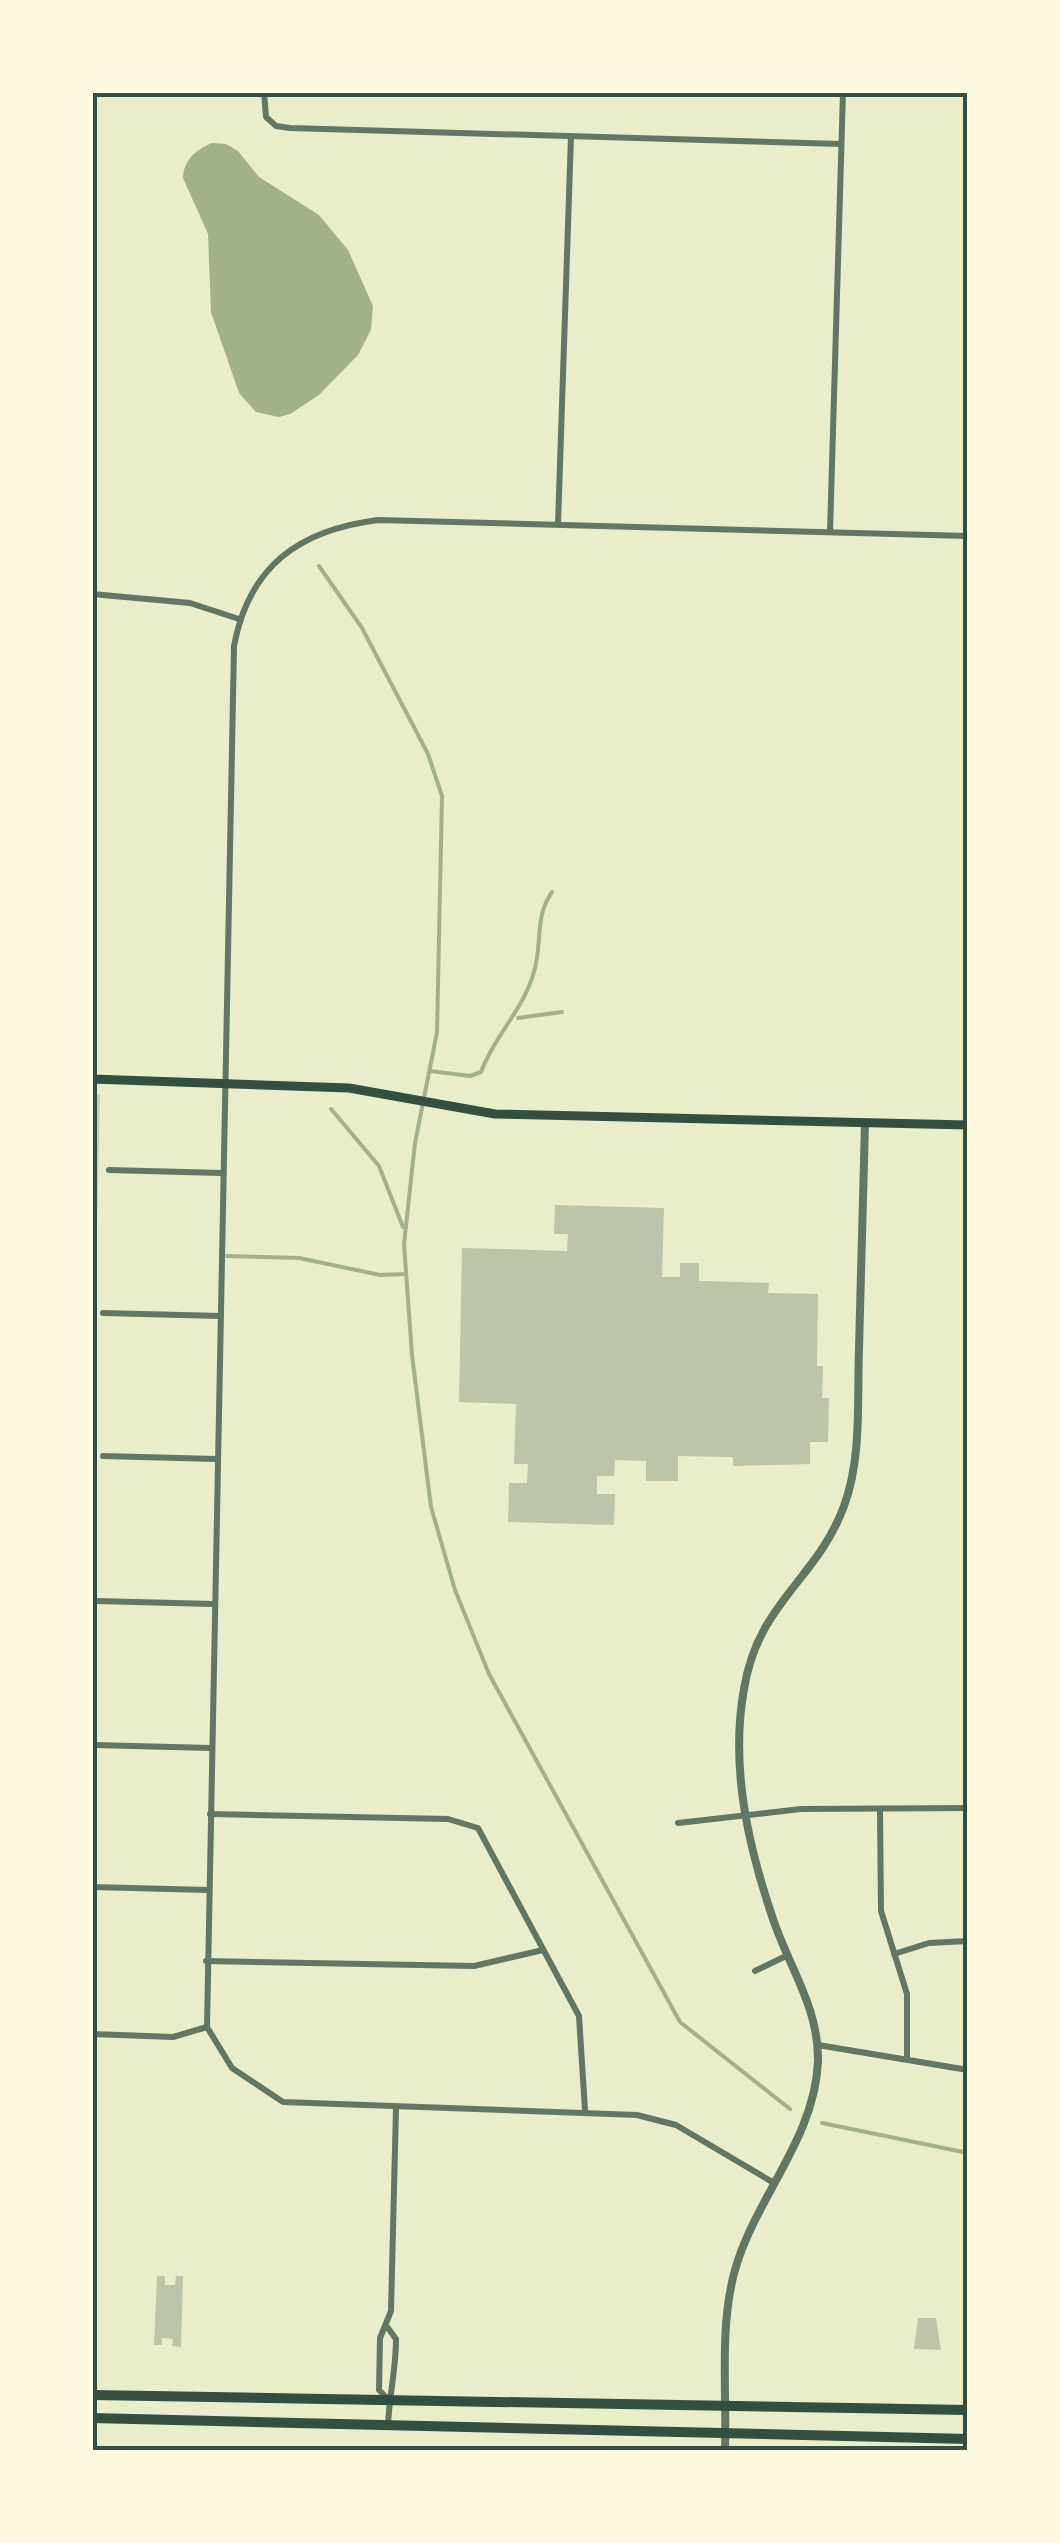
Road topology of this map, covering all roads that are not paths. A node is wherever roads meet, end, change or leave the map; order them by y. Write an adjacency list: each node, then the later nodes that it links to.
1 (264, 92): 3 (street)
2 (842, 92): 4 (street)
3 (571, 136): 4 (street); 5 (street)
4 (841, 144): 6 (street)
5 (558, 524): 6 (street); 9 (street)
6 (830, 532): 7 (street)
7 (968, 536)
8 (92, 594): 9 (street)
9 (239, 619): 11 (street)
10 (92, 1079): 11 (main road)
11 (225, 1082): 12 (main road); 15 (street)
12 (864, 1122): 13 (main road); 27 (street)
13 (968, 1124)
14 (108, 1170): 15 (street)
15 (221, 1173): 17 (street)
16 (103, 1313): 17 (street)
17 (220, 1316): 19 (street)
18 (104, 1456): 19 (street)
19 (216, 1459): 21 (street)
20 (96, 1600): 21 (street)
21 (214, 1604): 23 (street)
22 (94, 1745): 23 (street)
23 (210, 1748): 26 (street)
24 (968, 1808): 25 (street)
25 (880, 1810): 27 (street); 33 (street)
26 (210, 1814): 30 (street); 32 (street)
27 (743, 1814): 28 (street); 34 (street)
28 (678, 1823)
29 (92, 1887): 30 (street)
30 (208, 1890): 35 (street)
31 (968, 1940): 33 (street)
32 (543, 1950): 35 (street); 43 (street)
33 (894, 1954): 40 (street)
34 (788, 1956): 36 (street); 39 (street)
35 (206, 1961): 37 (street)
36 (755, 1971)
37 (207, 2027): 38 (street); 42 (street)
38 (92, 2034)
39 (818, 2044): 40 (street); 44 (street)
40 (907, 2059): 41 (street)
41 (968, 2070)
42 (396, 2108): 43 (street); 45 (street)
43 (585, 2110): 44 (street)
44 (774, 2183): 48 (street)
45 (388, 2328): 47 (street); 47 (street)
46 (92, 2395): 47 (main road)
47 (389, 2400): 48 (main road); 51 (street)
48 (726, 2406): 49 (main road); 52 (street)
49 (968, 2410)
50 (92, 2418): 51 (main road)
51 (388, 2426): 52 (main road)
52 (726, 2434): 53 (main road); 54 (street)
53 (968, 2440)
54 (725, 2450)

